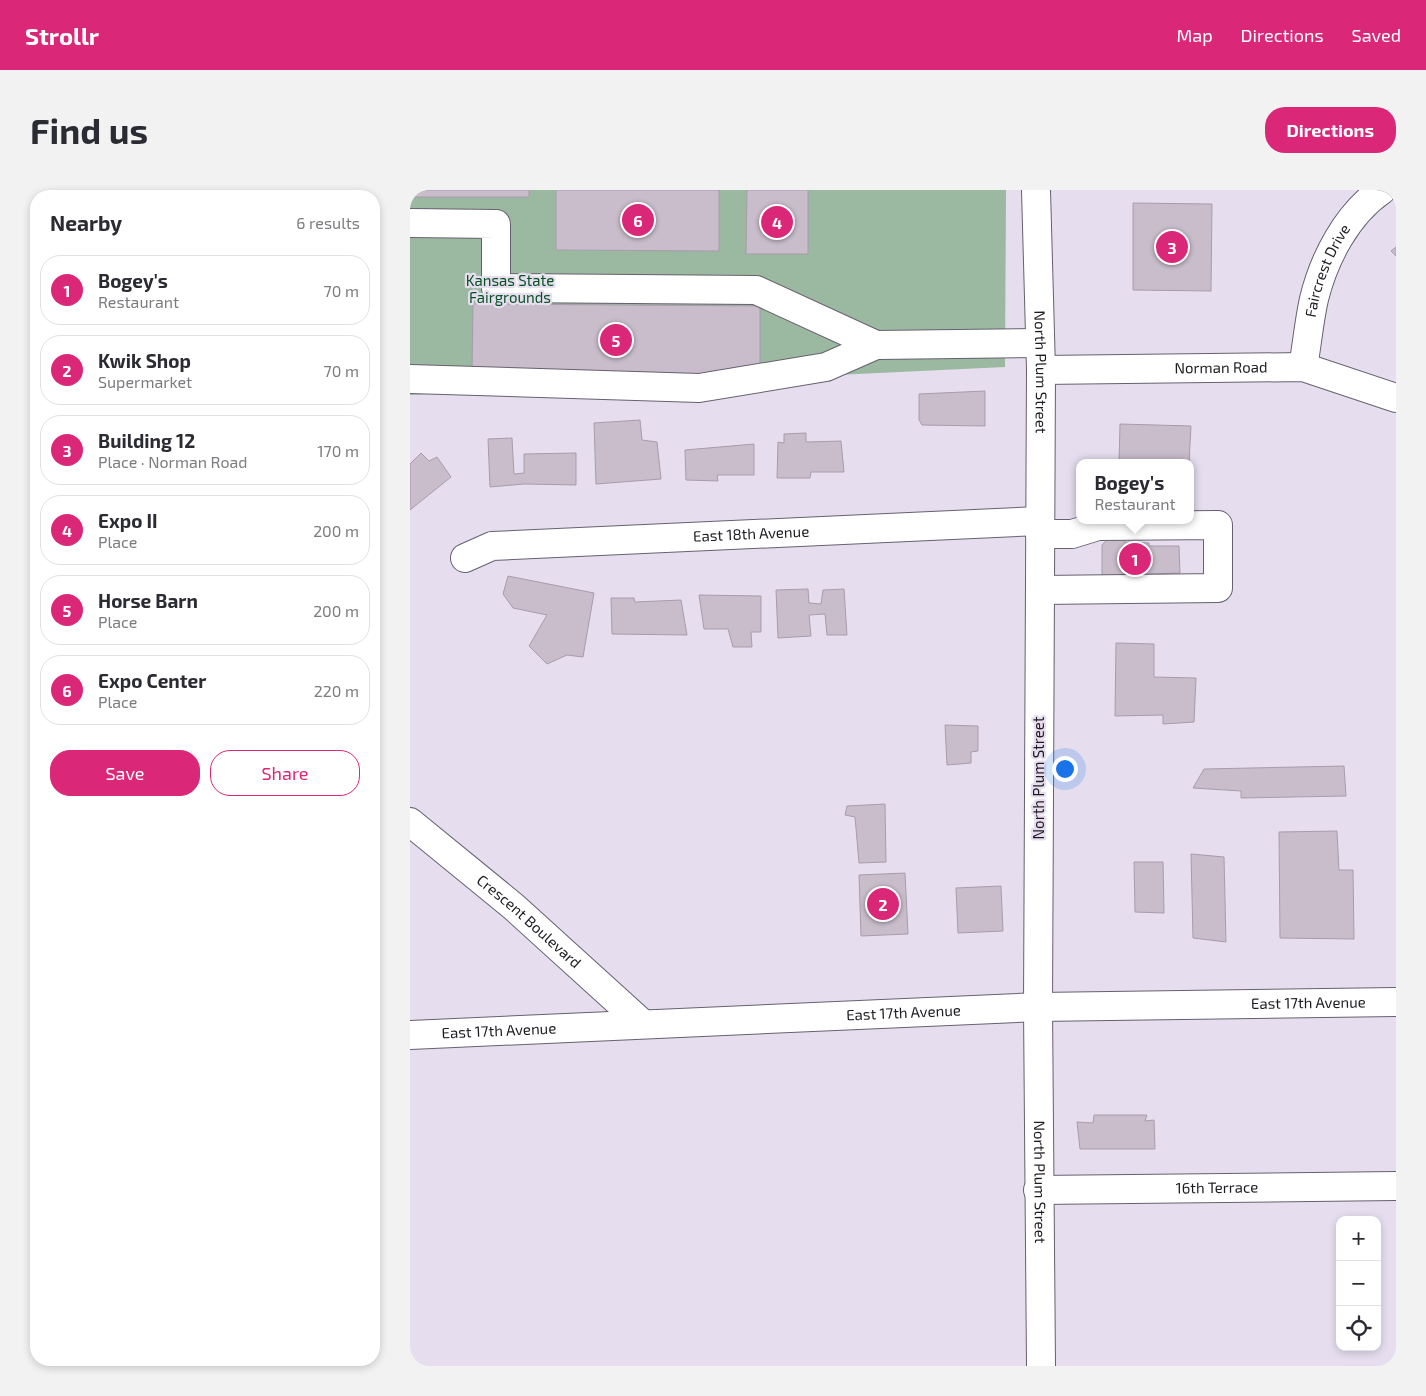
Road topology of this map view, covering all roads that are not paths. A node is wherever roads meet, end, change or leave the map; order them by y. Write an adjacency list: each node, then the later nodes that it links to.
1 (1036, 190): 4 (street, North Plum Street)
2 (1382, 190): 6 (street, Faircrest Drive)
3 (410, 222): 5 (street)
4 (1040, 342): 5 (street); 7 (street, North Plum Street)
5 (876, 345): 8 (street)
6 (1303, 367): 7 (street, Norman Road); 9 (street, Norman Road)
7 (1041, 370): 10 (street, North Plum Street)
8 (410, 379)
9 (1396, 398)
10 (1040, 527): 11 (street, East 18th Avenue); 12 (street, North Plum Street); 12 (street, East 18th Avenue)
11 (465, 558)
12 (1040, 590): 15 (street, North Plum Street)
13 (410, 822): 16 (street, Crescent Boulevard)
14 (1396, 1002): 15 (street, East 17th Avenue)
15 (1038, 1007): 16 (street, East 17th Avenue); 19 (street, North Plum Street)
16 (644, 1024): 17 (street, East 17th Avenue)
17 (410, 1035)
18 (1396, 1186): 19 (street, 16th Terrace)
19 (1038, 1190): 20 (street, North Plum Street)
20 (1041, 1366)

